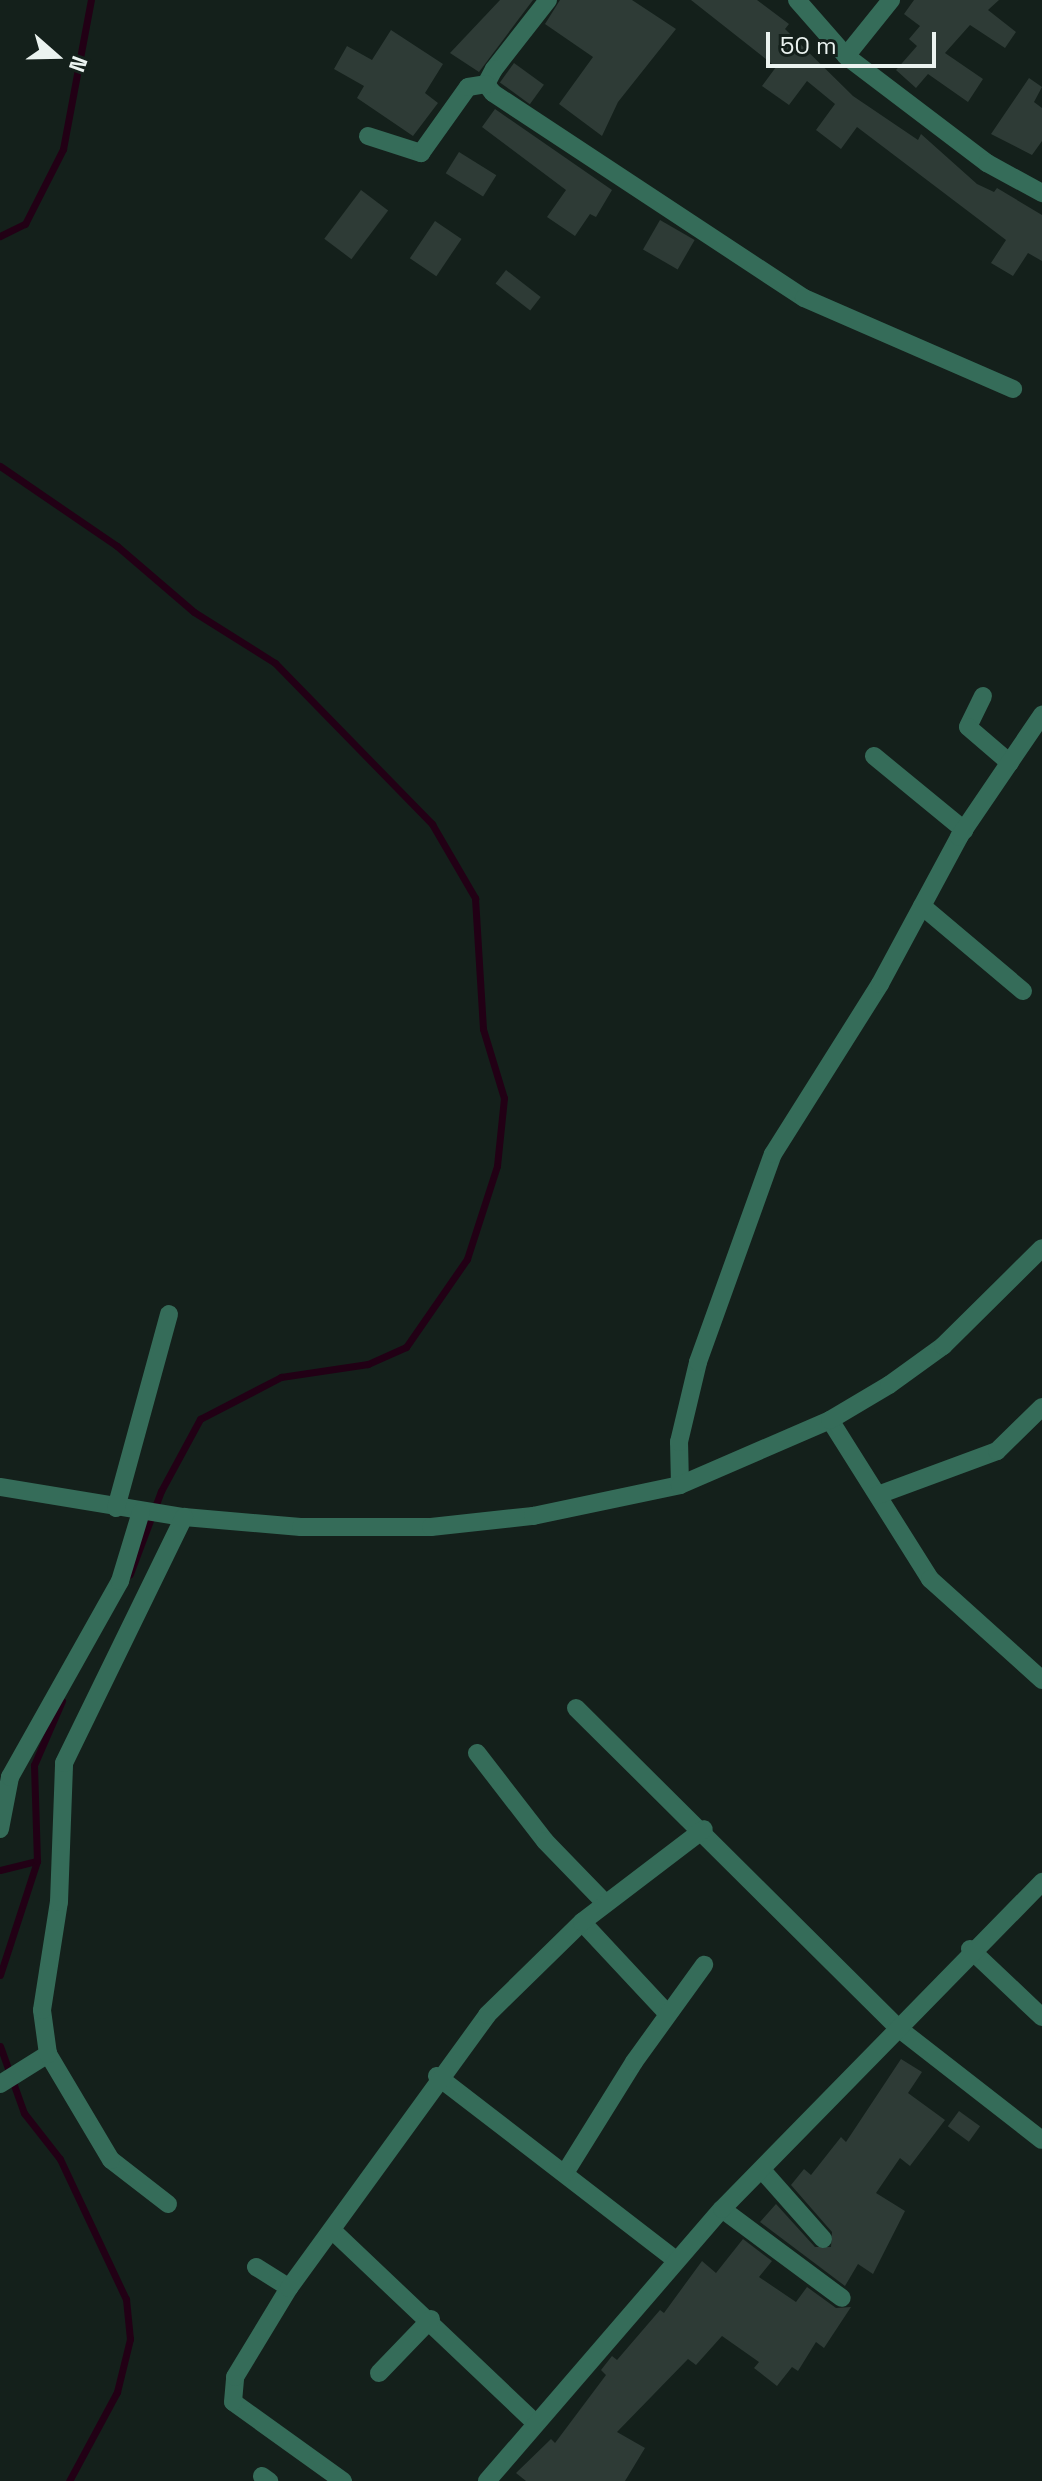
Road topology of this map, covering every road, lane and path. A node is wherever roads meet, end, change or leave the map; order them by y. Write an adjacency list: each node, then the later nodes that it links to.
1 (548, 0): 5 (street)
2 (797, 0): 4 (street)
3 (891, 0): 4 (street)
4 (846, 56): 7 (street)
5 (486, 84): 6 (street); 8 (street)
6 (368, 136)
7 (1042, 193)
8 (1013, 389)
9 (983, 696): 12 (street)
10 (1042, 715): 12 (street)
11 (874, 756): 13 (street)
12 (1010, 763): 13 (street)
13 (964, 830): 14 (street)
14 (922, 906): 15 (street); 20 (street)
15 (1023, 991)
16 (1042, 1248): 19 (street)
17 (169, 1314): 23 (street)
18 (1042, 1407): 22 (street)
19 (830, 1420): 20 (street); 22 (street)
20 (680, 1485): 25 (street)
21 (0, 1487): 23 (street)
22 (878, 1495): 26 (street)
23 (116, 1508): 24 (street)
24 (151, 1513): 25 (street); 29 (street)
25 (184, 1517): 39 (street)
26 (1042, 1680)
27 (576, 1708): 30 (street)
28 (477, 1753): 32 (street)
29 (0, 1829)
30 (704, 1829): 32 (street); 38 (street)
31 (1042, 1882): 34 (street)
32 (605, 1903): 33 (street)
33 (582, 1922): 36 (street); 40 (street)
34 (970, 1949): 37 (street); 38 (street)
35 (704, 1965): 36 (street)
36 (667, 2013): 44 (street)
37 (1042, 2017)
38 (898, 2028): 42 (street); 43 (street)
39 (48, 2054): 41 (street); 45 (street)
40 (437, 2076): 44 (street); 47 (street)
41 (6, 2080)
42 (1042, 2140)
43 (762, 2170): 46 (street); 48 (street)
44 (565, 2173): 49 (street)
45 (168, 2204)
46 (722, 2209): 49 (street); 52 (street)
47 (333, 2231): 51 (street); 53 (street)
48 (823, 2239)
49 (676, 2260): 55 (street)
50 (256, 2267): 51 (street)
51 (289, 2288): 56 (street)
52 (842, 2298)
53 (431, 2319): 54 (street); 55 (street)
54 (379, 2373)
55 (535, 2423): 57 (street)
56 (343, 2481)
57 (487, 2481)

